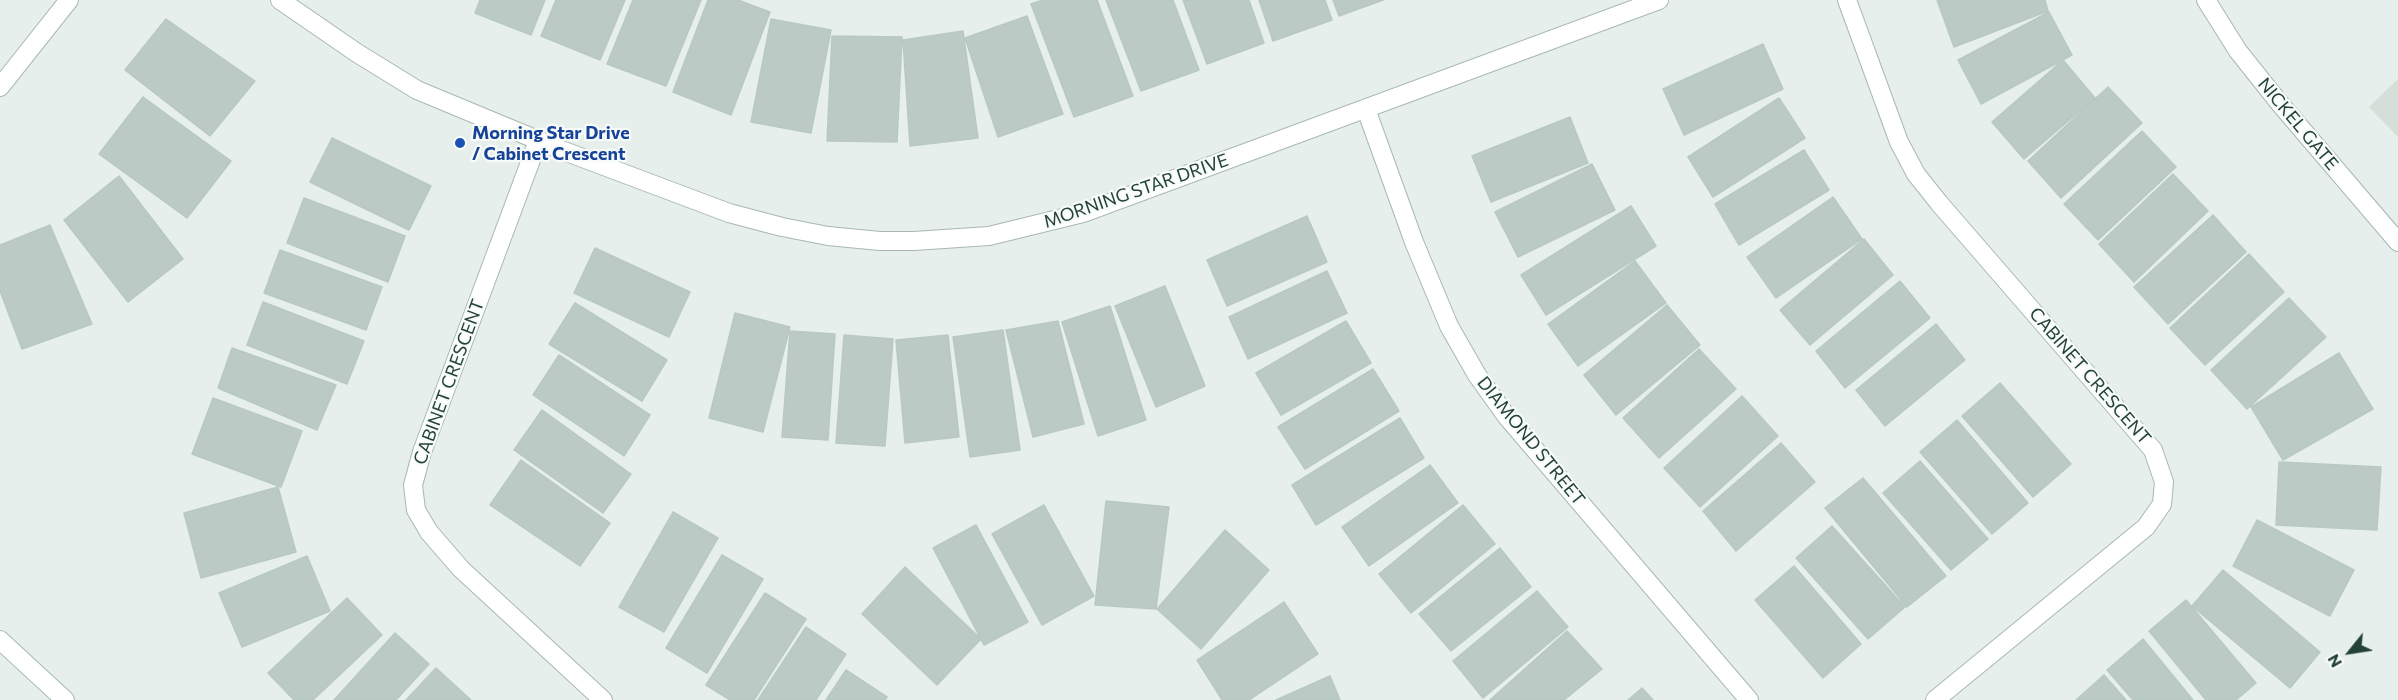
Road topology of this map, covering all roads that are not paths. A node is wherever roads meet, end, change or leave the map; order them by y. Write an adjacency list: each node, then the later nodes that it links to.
1 (69, 0): 6 (street)
2 (280, 0): 8 (street, MORNING STAR DRIVE)
3 (1659, 0): 7 (street, MORNING STAR DRIVE)
4 (1847, 0): 14 (street, CABINET CRESCENT)
5 (2206, 0): 9 (street, NICKEL GATE)
6 (0, 87)
7 (1366, 109): 8 (street, MORNING STAR DRIVE); 13 (street, DIAMOND STREET)
8 (538, 141): 12 (street, CABINET CRESCENT)
9 (2398, 242)
10 (0, 640): 11 (street)
11 (65, 700)
12 (603, 700)
13 (1749, 700)
14 (1935, 700)

